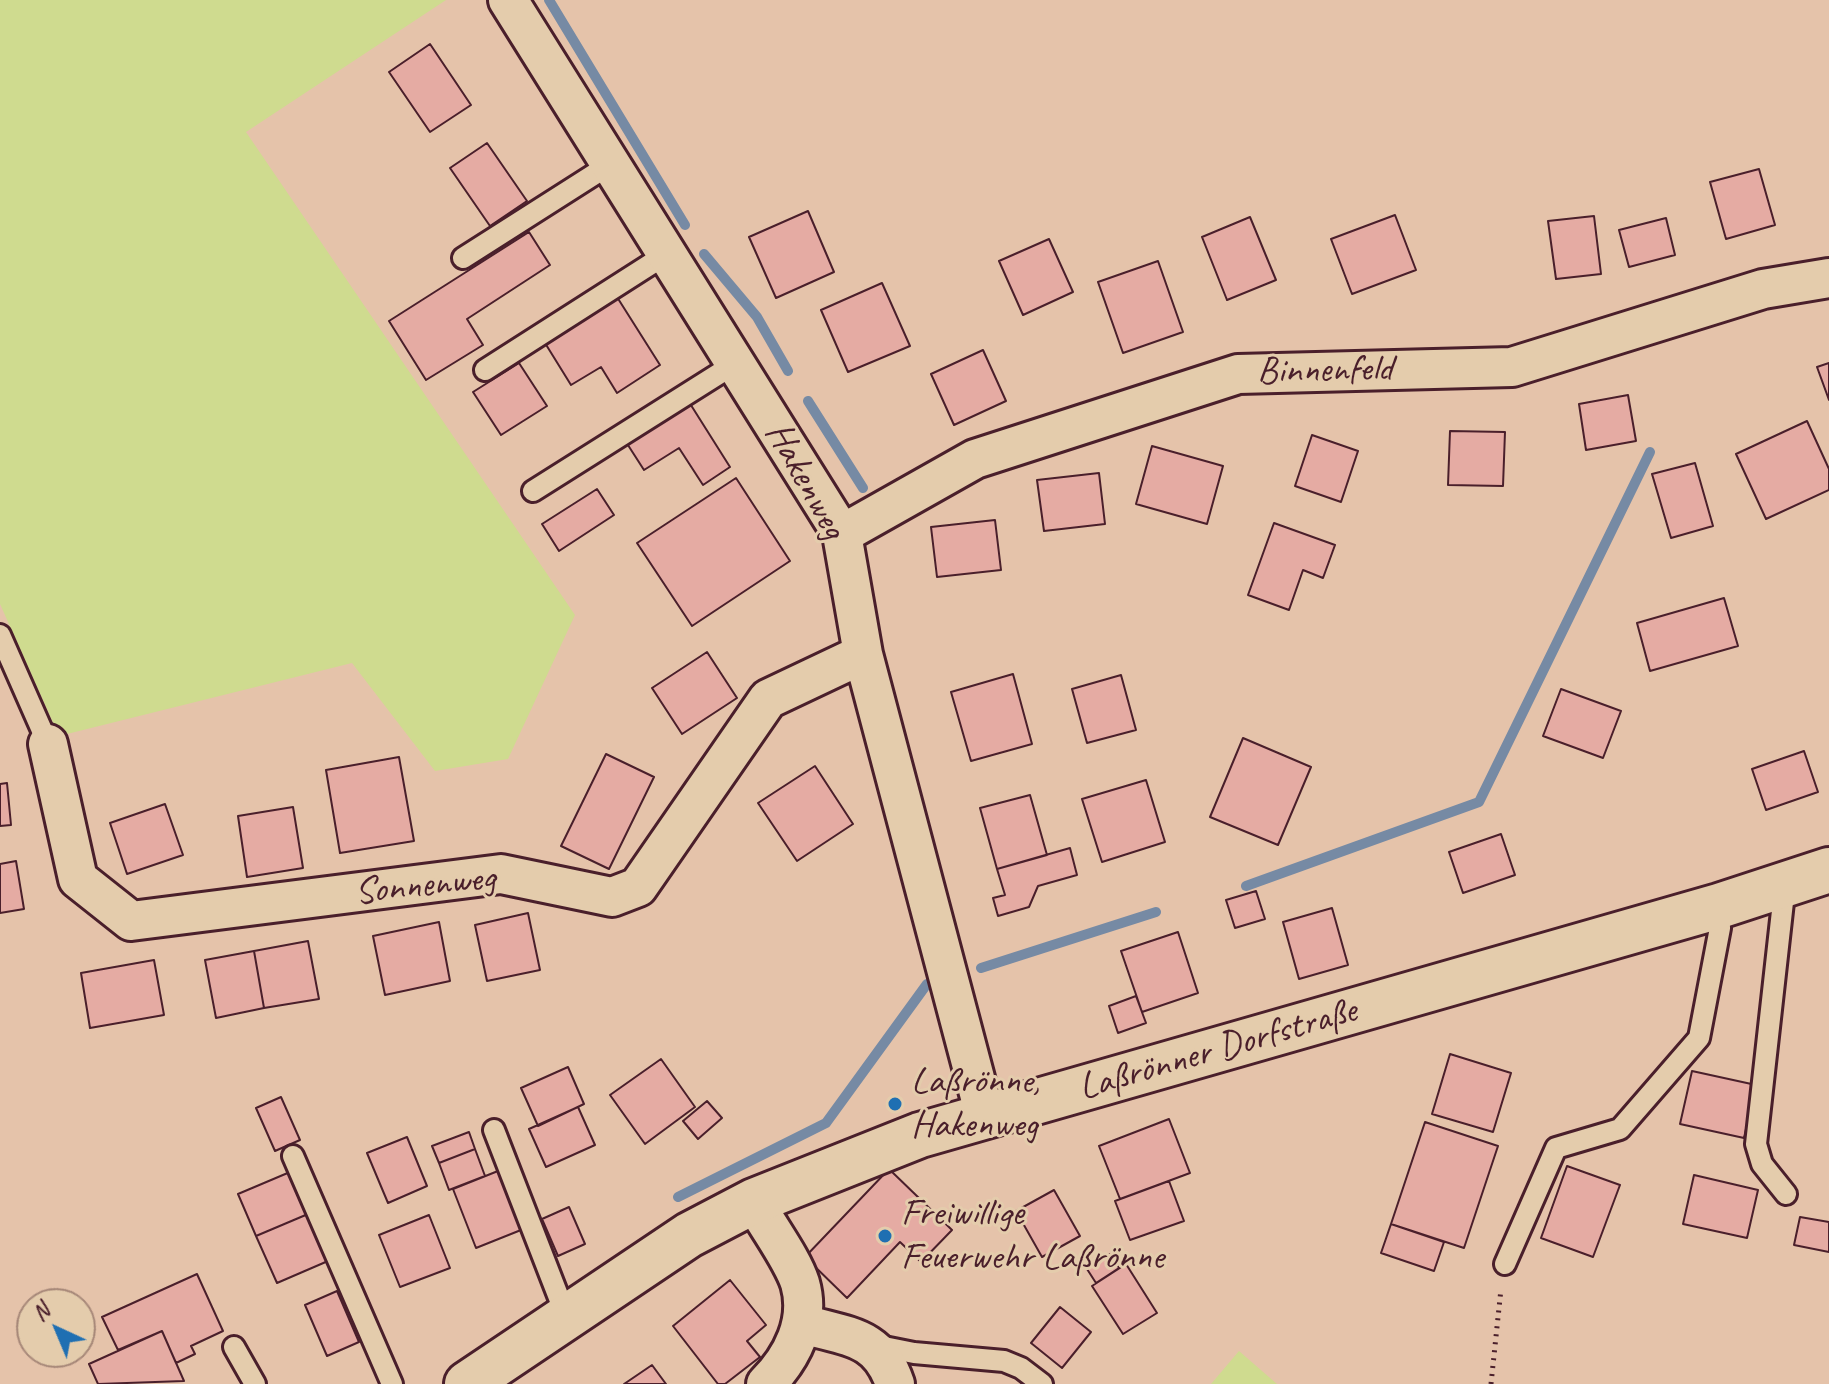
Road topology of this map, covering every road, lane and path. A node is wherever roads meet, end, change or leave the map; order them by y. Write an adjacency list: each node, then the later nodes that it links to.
1 (508, 0): 2 (street, Hakenweg)
2 (609, 165): 3 (street, Hakenweg); 4 (lane)
3 (665, 255): 6 (street, Hakenweg); 7 (lane)
4 (463, 258)
5 (1829, 278): 9 (street, Binnenfeld)
6 (736, 363): 8 (lane); 9 (street, Hakenweg)
7 (485, 370)
8 (533, 491)
9 (842, 534): 11 (street, Hakenweg)
10 (0, 635): 12 (lane)
11 (863, 654): 12 (street, Sonnenweg); 16 (street, Hakenweg)
12 (48, 744)
13 (1829, 870): 14 (street, Laßrönner Dorfstraße)
14 (1785, 884): 15 (street, Laßrönner Dorfstraße); 19 (lane)
15 (1719, 906): 16 (street, Laßrönner Dorfstraße); 21 (lane)
16 (985, 1116): 20 (street, Laßrönner Dorfstraße)
17 (494, 1130): 22 (lane)
18 (293, 1156): 27 (lane)
19 (1786, 1194)
20 (754, 1201): 22 (street, Laßrönner Dorfstraße); 23 (street)
21 (1505, 1264): 32 (path)
22 (566, 1316): 28 (street, Laßrönner Dorfstraße)
23 (803, 1324): 24 (street); 29 (street)
24 (874, 1345): 30 (street); 31 (lane)
25 (234, 1347): 26 (lane)
26 (255, 1384)
27 (392, 1384)
28 (467, 1384)
29 (766, 1384)
30 (895, 1384)
31 (1042, 1384)
32 (1491, 1384)

